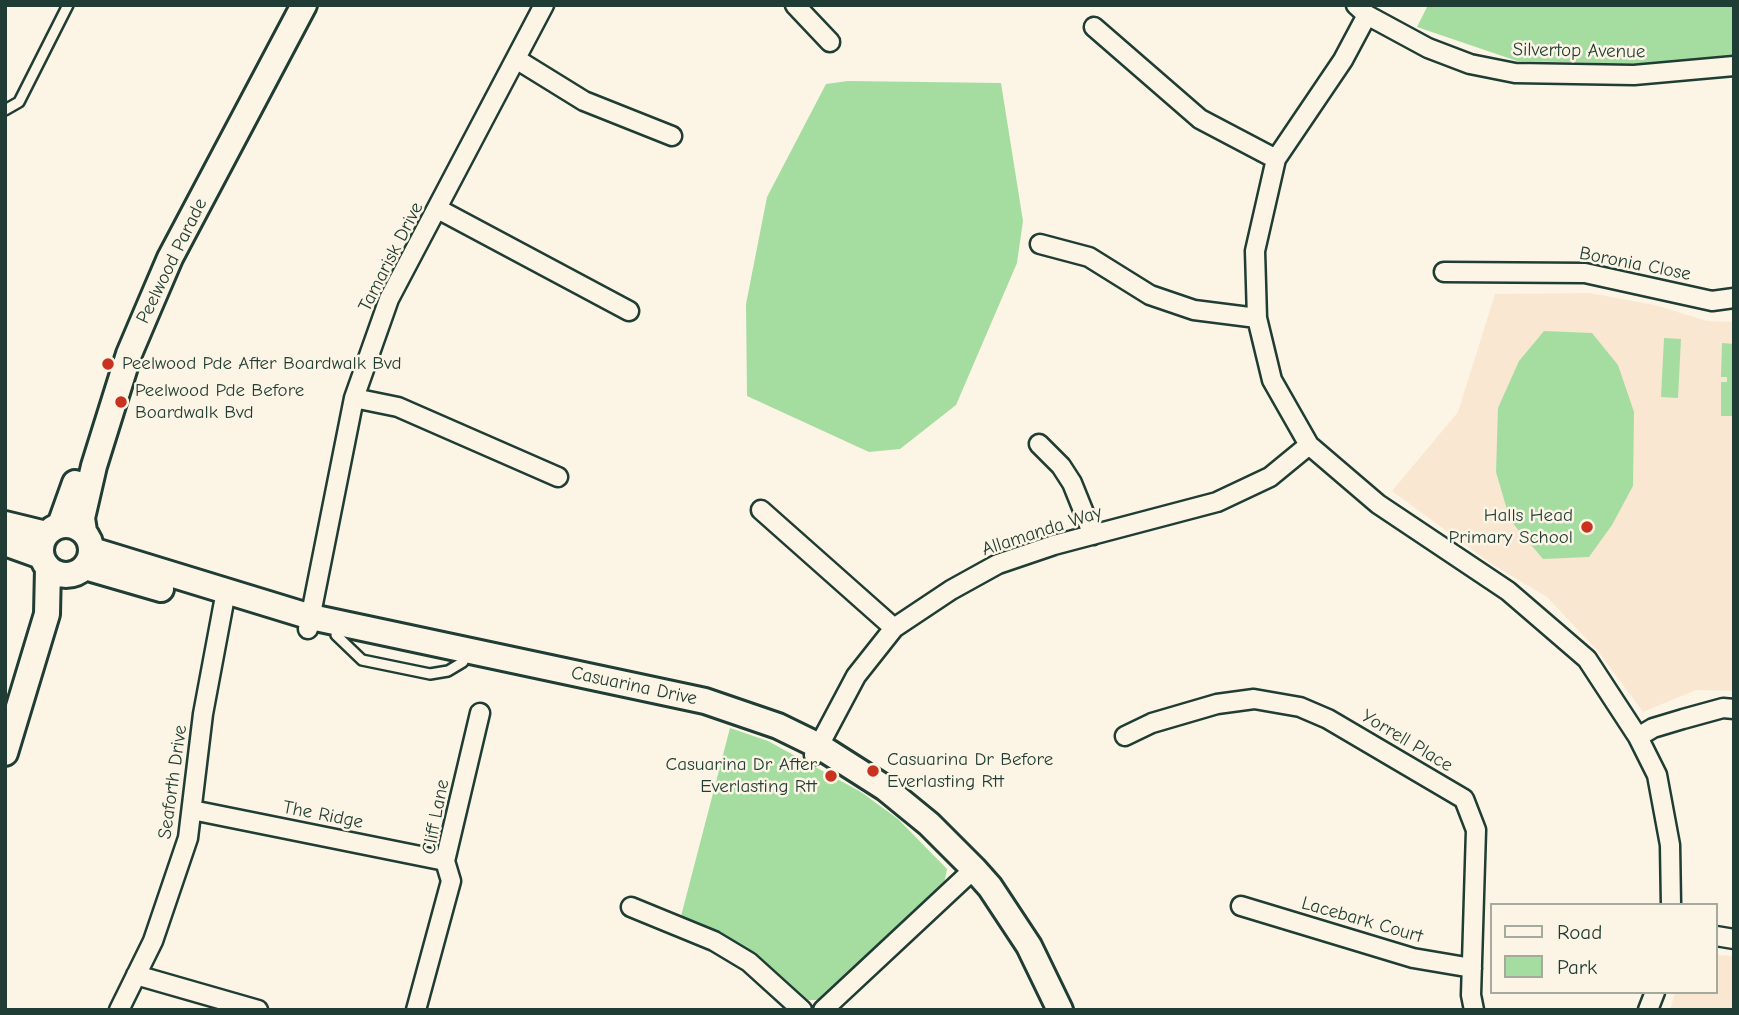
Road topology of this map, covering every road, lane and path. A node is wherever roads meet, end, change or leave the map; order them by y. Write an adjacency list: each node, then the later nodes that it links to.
1 (68, 5): 11 (lane)
2 (288, 5): 28 (street, Peelwood Parade)
3 (304, 5): 29 (street, Peelwood Parade)
4 (544, 5): 9 (street, Tamarisk Drive)
5 (795, 5): 8 (street)
6 (1362, 10): 10 (street, Silvertop Avenue); 13 (street)
7 (1094, 27): 13 (street)
8 (831, 42)
9 (516, 59): 12 (street); 14 (street, Tamarisk Drive)
10 (1734, 66)
11 (5, 110)
12 (672, 136)
13 (1276, 159): 19 (street)
14 (438, 209): 18 (street); 20 (street, Tamarisk Drive)
15 (1040, 244): 19 (street)
16 (1444, 272): 17 (street, Boronia Close)
17 (1734, 298)
18 (629, 312)
19 (1257, 318): 22 (street)
20 (354, 398): 23 (street); 32 (street, Tamarisk Drive)
21 (1039, 444): 26 (street)
22 (1309, 445): 26 (street, Allamanda Way); 37 (street)
23 (558, 477)
24 (761, 510): 33 (street)
25 (5, 524): 28 (street)
26 (1093, 535): 33 (street, Allamanda Way)
27 (5, 543): 28 (street)
28 (49, 546): 29 (street); 29 (street); 31 (street, Peelwood Parade)
29 (85, 555): 30 (street, Casuarina Drive); 31 (street, Peelwood Parade)
30 (224, 599): 32 (street, Casuarina Drive); 40 (street, Seaforth Drive)
31 (47, 614): 38 (street, Peelwood Parade)
32 (309, 623): 39 (street, Casuarina Drive); 39 (street, Casuarina Drive)
33 (894, 628): 39 (street, Allamanda Way)
34 (1734, 709): 37 (street)
35 (480, 713): 41 (street, Cliff Lane)
36 (1125, 736): 46 (street, Yorrell Place)
37 (1638, 737): 43 (street)
38 (7, 740)
39 (817, 751): 42 (street, Casuarina Drive)
40 (192, 810): 41 (street, The Ridge); 47 (street, Seaforth Drive)
41 (445, 861): 50 (street, Cliff Lane)
42 (969, 873): 52 (street); 53 (street, Casuarina Drive); 54 (street, Casuarina Drive)
43 (1671, 903)
44 (1241, 906): 46 (street, Lacebark Court)
45 (631, 907): 51 (street)
46 (1472, 968): 55 (street, Yorrell Place)
47 (136, 975): 48 (street, Seaforth Drive); 49 (street)
48 (119, 1010)
49 (258, 1010)
50 (416, 1010)
51 (802, 1010)
52 (823, 1010)
53 (1046, 1010)
54 (1060, 1010)
55 (1474, 1010)

